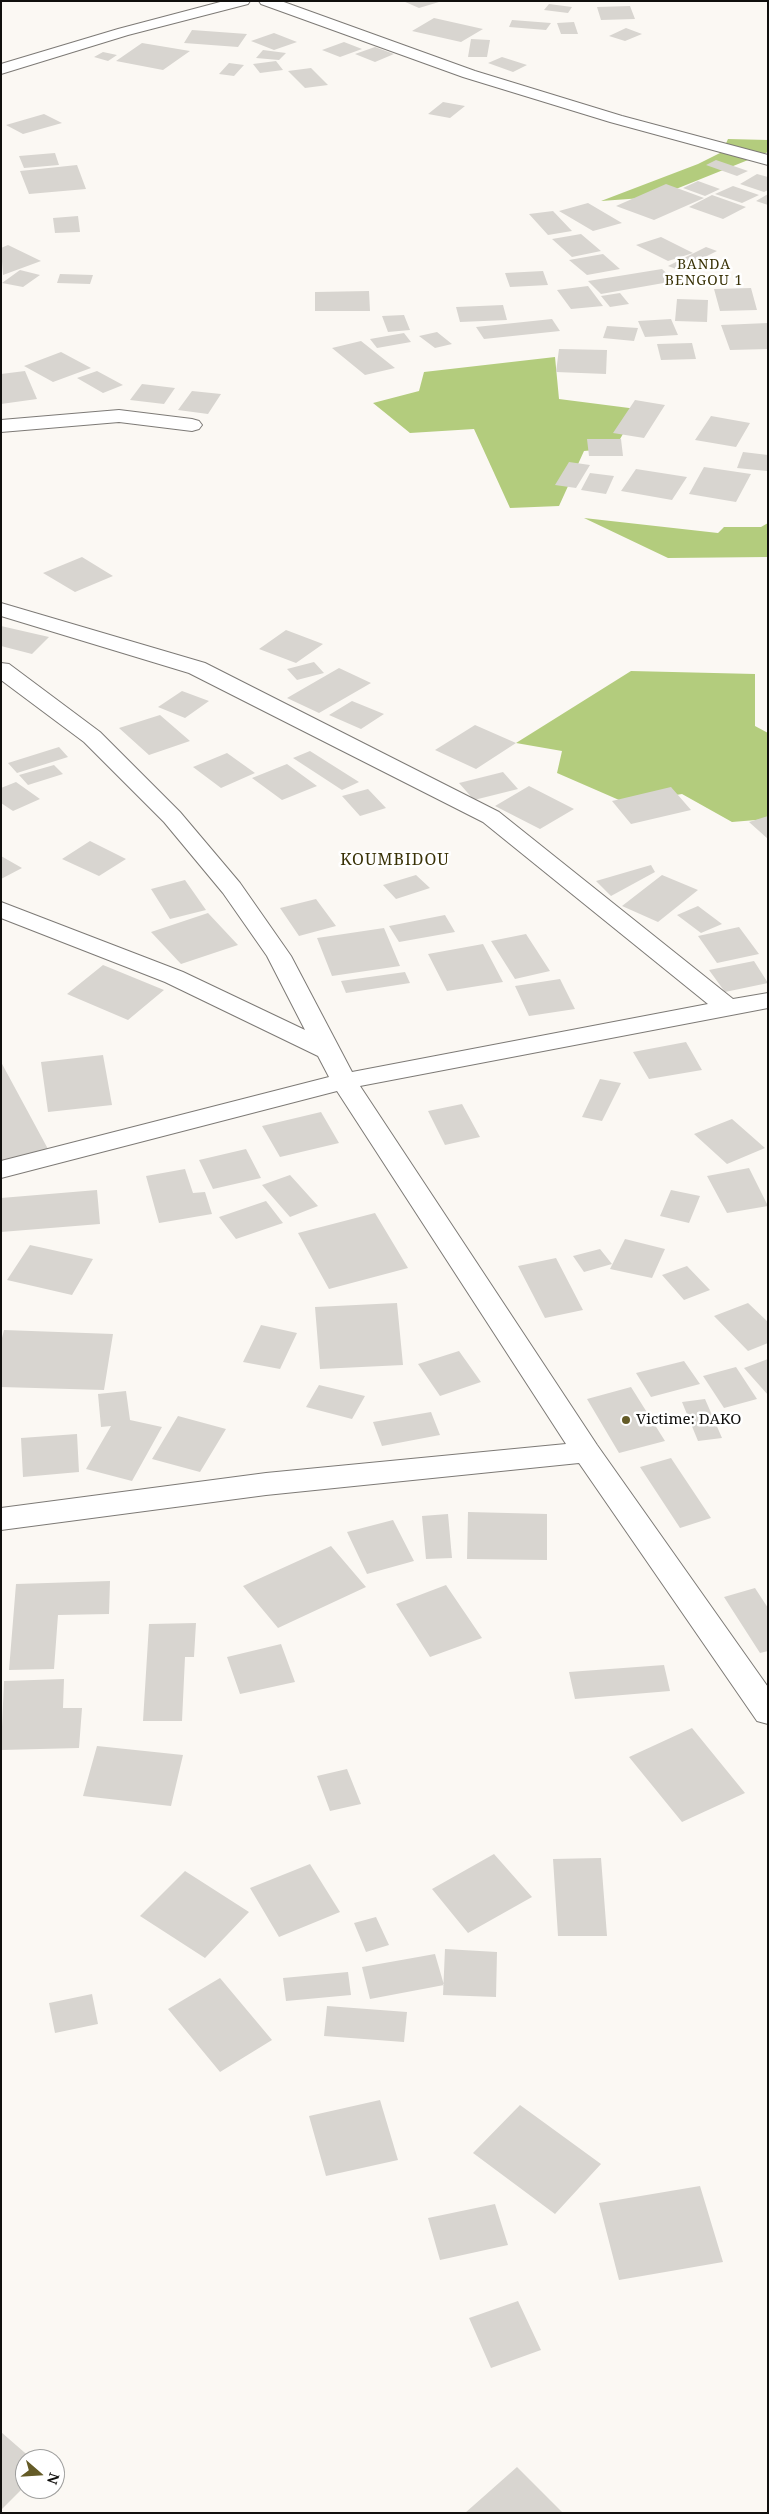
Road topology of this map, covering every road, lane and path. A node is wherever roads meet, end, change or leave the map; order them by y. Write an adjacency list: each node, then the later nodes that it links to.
1 (243, 1): 3 (street)
2 (266, 1): 4 (street)
3 (1, 69)
4 (768, 160)
5 (192, 425): 6 (street)
6 (1, 426)
7 (1, 609): 11 (street)
8 (1, 669): 12 (street)
9 (1, 909): 12 (street)
10 (768, 1000): 11 (street)
11 (727, 1007): 13 (street)
12 (326, 1050): 13 (street)
13 (344, 1081): 14 (street); 15 (street)
14 (1, 1170)
15 (587, 1452): 16 (street); 17 (street)
16 (1, 1519)
17 (768, 1712)

